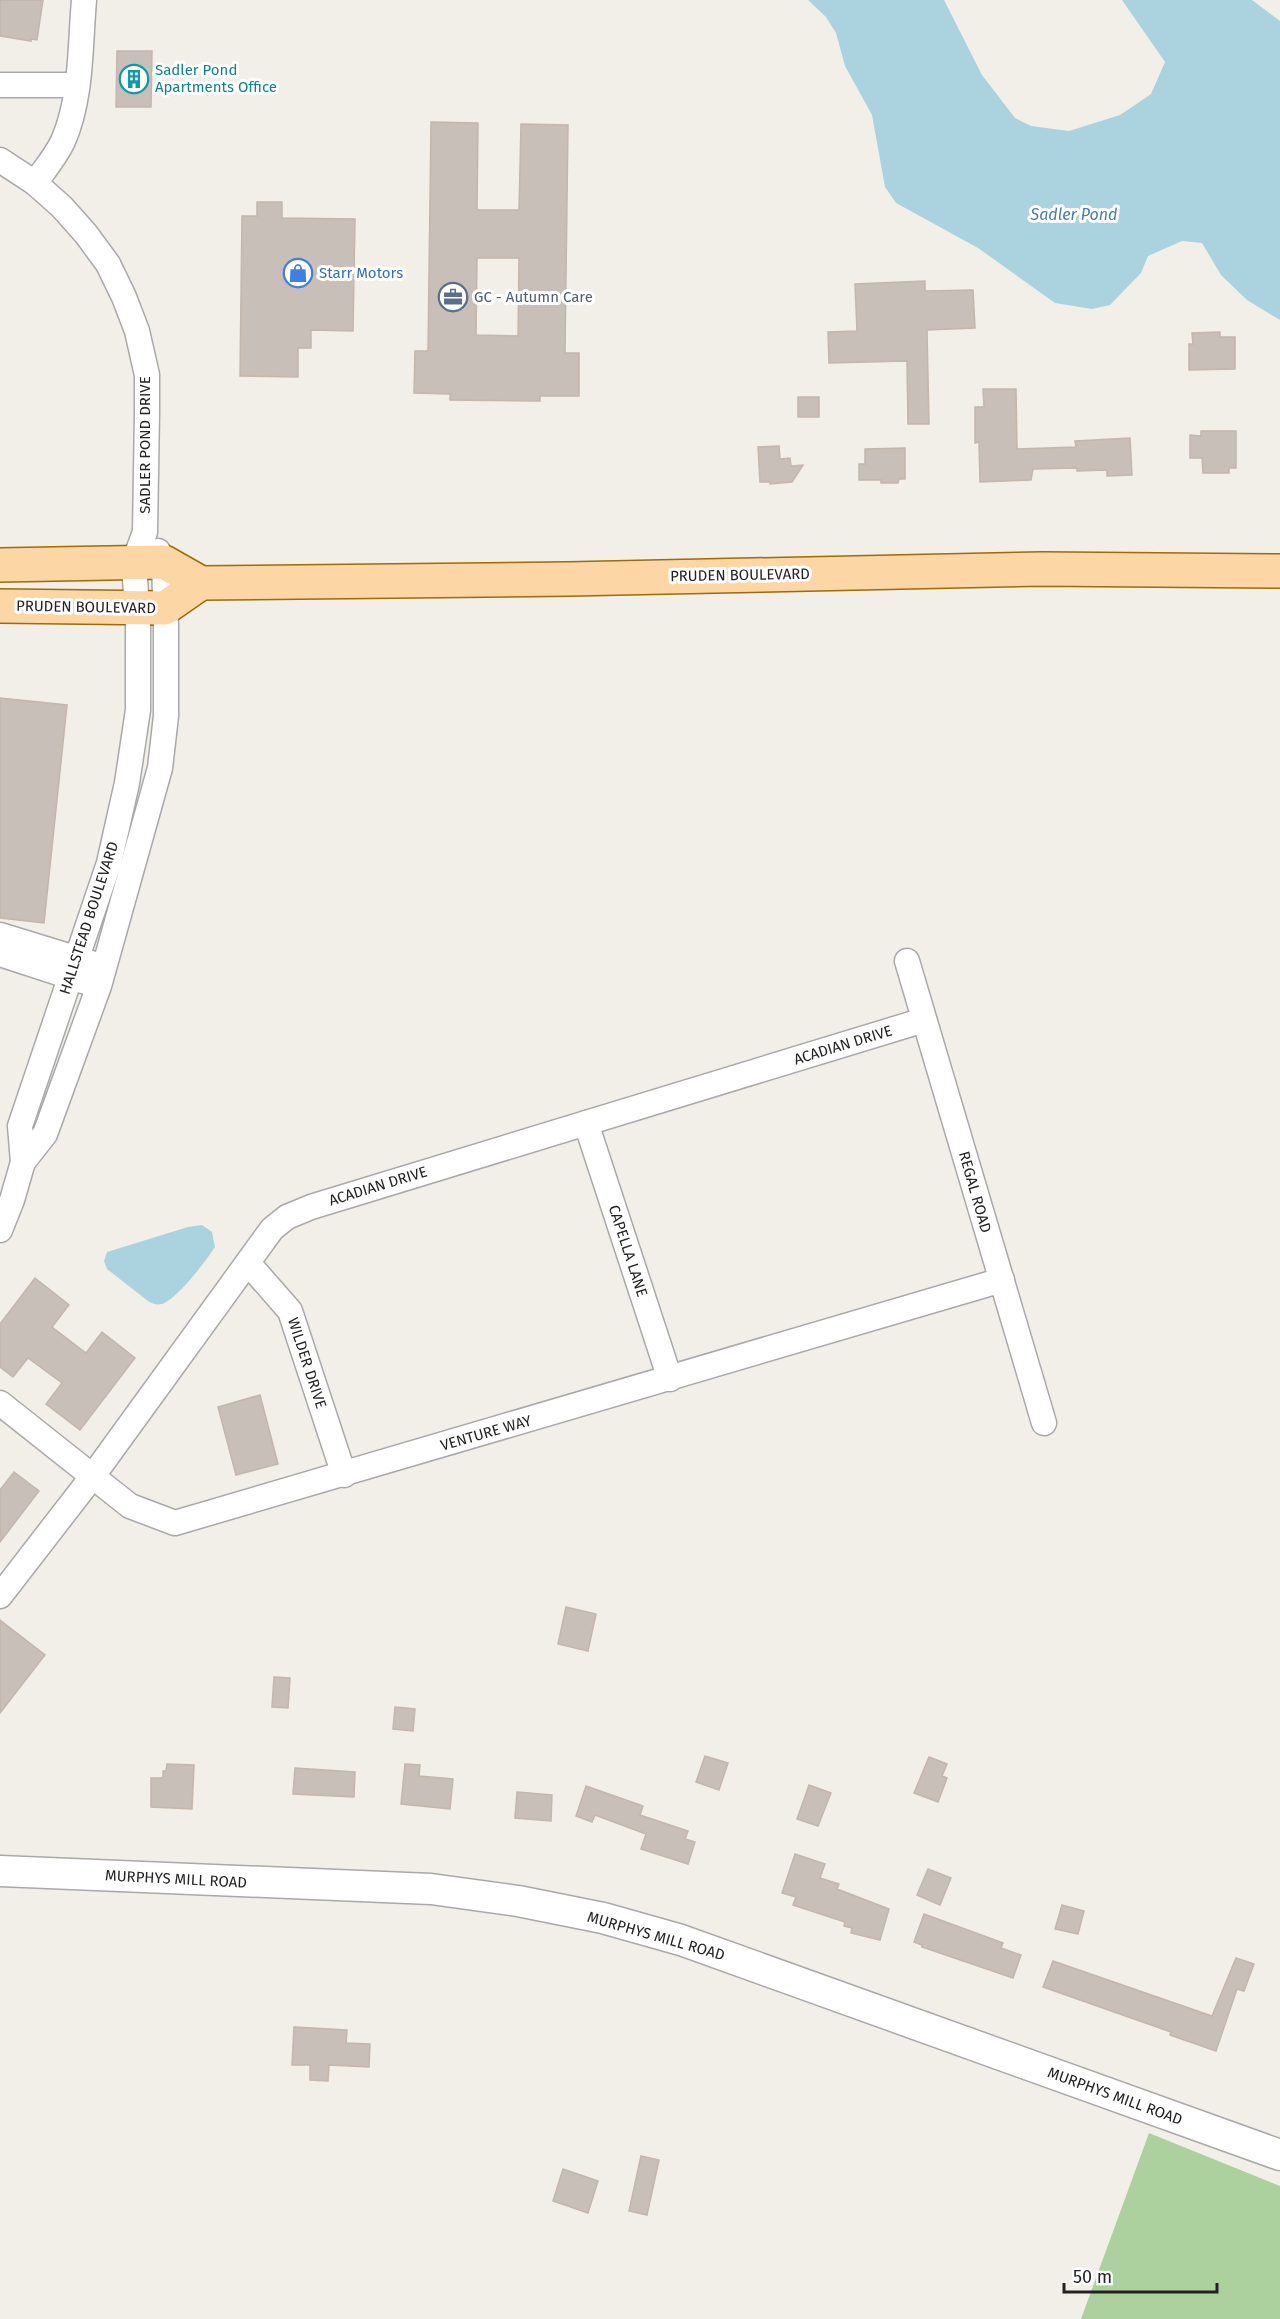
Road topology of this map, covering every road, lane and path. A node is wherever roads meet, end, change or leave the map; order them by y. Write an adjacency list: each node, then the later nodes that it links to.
1 (84, 0): 3 (street)
2 (0, 85): 3 (street)
3 (77, 85): 5 (street)
4 (0, 160): 5 (street, SADLER POND DRIVE)
5 (35, 183): 6 (street, SADLER POND DRIVE)
6 (149, 562): 7 (main road); 9 (main road); 11 (street)
7 (0, 565)
8 (1280, 571): 9 (main road, PRUDEN BOULEVARD)
9 (201, 583): 11 (main road, PRUDEN BOULEVARD)
10 (0, 606): 11 (main road, PRUDEN BOULEVARD)
11 (151, 608): 15 (street, HALLSTEAD BOULEVARD); 16 (street, HALLSTEAD BOULEVARD)
12 (0, 935): 15 (street)
13 (0, 954): 15 (street)
14 (907, 961): 17 (street, REGAL ROAD)
15 (73, 967): 16 (street); 19 (street, HALLSTEAD BOULEVARD)
16 (102, 977): 19 (street, HALLSTEAD BOULEVARD)
17 (924, 1020): 18 (street, ACADIAN DRIVE); 22 (street, REGAL ROAD)
18 (586, 1123): 21 (street, ACADIAN DRIVE); 23 (street, CAPELLA LANE)
19 (23, 1162): 20 (street, HALLSTEAD BOULEVARD)
20 (0, 1230)
21 (248, 1263): 26 (street, WILDER DRIVE); 27 (street, ACADIAN DRIVE)
22 (1002, 1280): 23 (street, VENTURE WAY); 25 (street, REGAL ROAD)
23 (670, 1379): 26 (street, VENTURE WAY)
24 (0, 1403): 27 (street, VENTURE WAY)
25 (1044, 1423)
26 (344, 1475): 27 (street, VENTURE WAY)
27 (92, 1477): 28 (street, ACADIAN DRIVE)
28 (0, 1596)
29 (0, 1871): 30 (street, MURPHYS MILL ROAD)
30 (1280, 2156)

